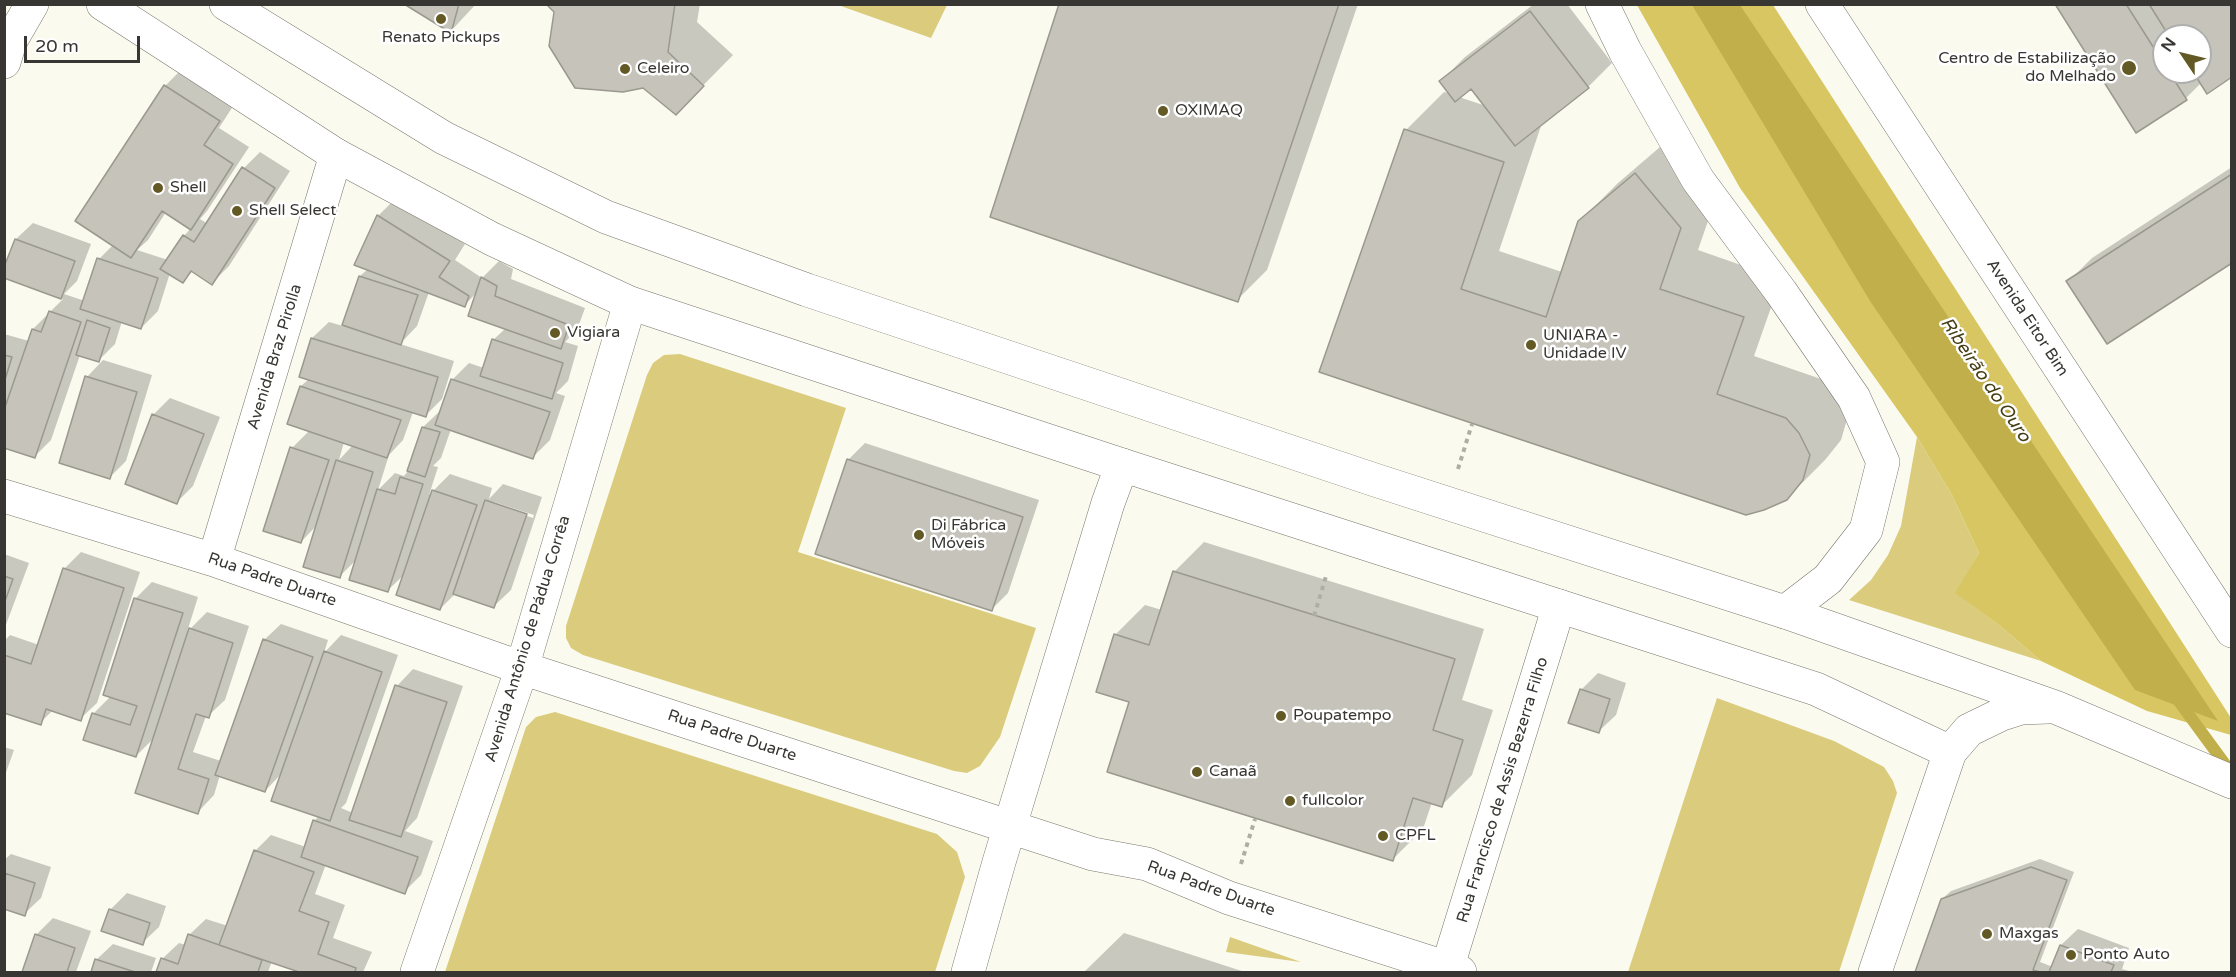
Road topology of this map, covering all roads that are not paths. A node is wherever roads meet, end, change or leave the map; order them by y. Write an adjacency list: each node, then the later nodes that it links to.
1 (32, 4): 6 (street)
2 (103, 4): 7 (street)
3 (226, 4): 13 (street)
4 (1602, 4): 13 (street)
5 (1822, 4): 14 (street, Avenida Eitor Bim)
6 (6, 48)
7 (336, 155): 8 (street); 11 (street, Avenida Braz Pirolla)
8 (630, 303): 9 (street); 15 (street, Avenida Antônio de Pádua Corrêa)
9 (1122, 465): 12 (street); 19 (street)
10 (4, 496): 11 (street, Rua Padre Duarte)
11 (214, 560): 15 (street, Rua Padre Duarte)
12 (1559, 606): 17 (street); 20 (street, Rua Francisco de Assis Bezerra Filho)
13 (1785, 612): 16 (street)
14 (2232, 631)
15 (522, 669): 19 (street, Rua Padre Duarte); 21 (street, Avenida Antônio de Pádua Corrêa)
16 (2055, 707): 17 (street); 18 (street)
17 (1950, 752): 23 (street)
18 (2232, 782)
19 (1010, 826): 20 (street, Rua Padre Duarte); 22 (street)
20 (1451, 971)
21 (417, 972)
22 (968, 972)
23 (1875, 972)

